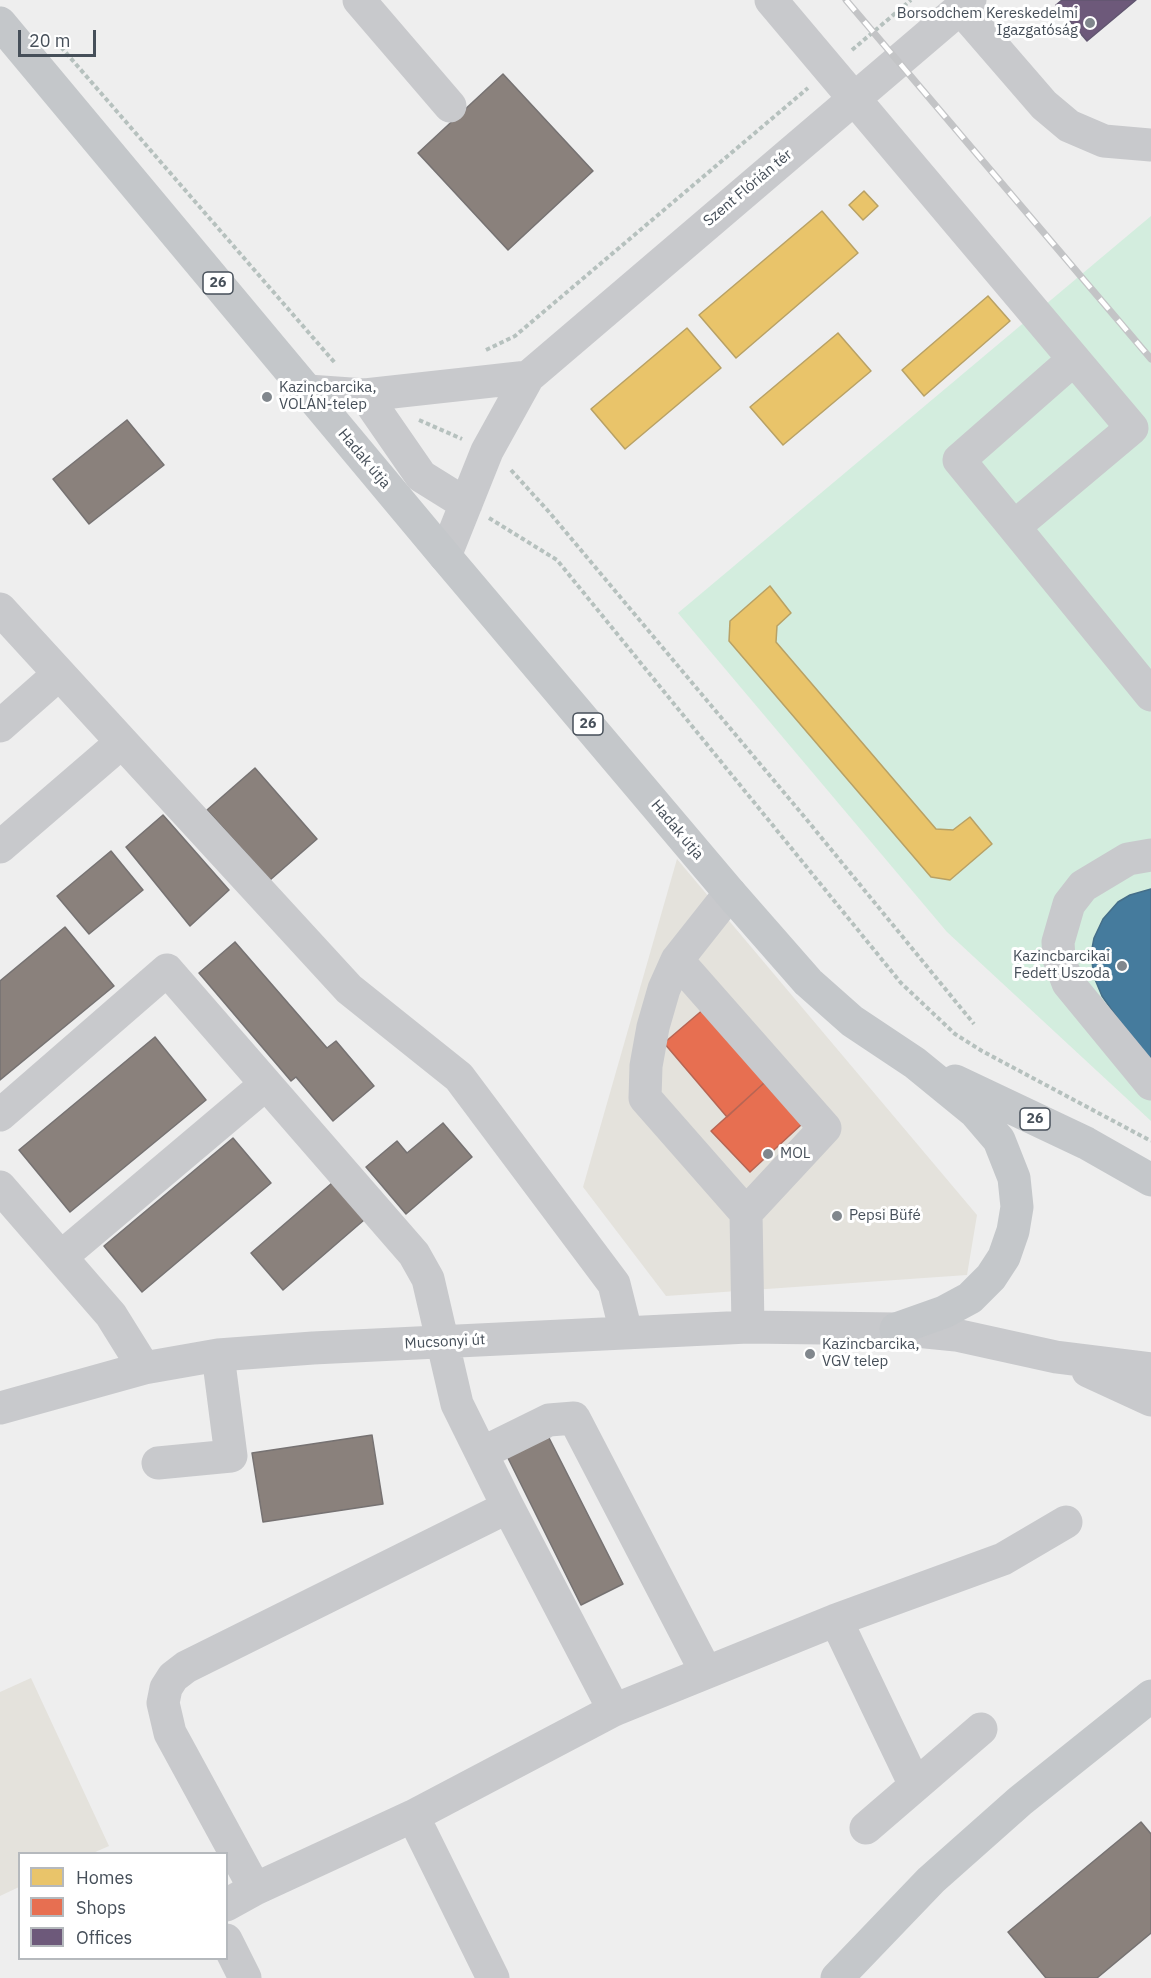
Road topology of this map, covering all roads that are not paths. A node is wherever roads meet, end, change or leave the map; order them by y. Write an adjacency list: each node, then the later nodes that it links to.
1 (358, 0): 6 (street)
2 (771, 0): 5 (street)
3 (960, 4): 5 (street, Szent Flórián tér); 7 (street)
4 (0, 23): 10 (main road, Hadak útja / 26)
5 (854, 98): 8 (street); 9 (street, Szent Flórián tér)
6 (450, 106)
7 (1151, 145)
8 (1073, 360): 13 (street); 13 (street)
9 (528, 377): 11 (street); 12 (street, Szent Flórián tér)
10 (308, 391): 11 (street); 14 (main road, Hadak útja / 26)
11 (365, 395): 12 (street)
12 (466, 504): 14 (street, Szent Flórián tér)
13 (1014, 527): 17 (street)
14 (445, 556): 22 (main road, Hadak útja / 26)
15 (0, 609): 16 (street)
16 (59, 675): 18 (street); 19 (street)
17 (1151, 695)
18 (0, 726)
19 (122, 742): 20 (street); 34 (street)
20 (0, 847)
21 (1151, 855): 25 (street)
22 (730, 893): 23 (street); 24 (main road, 26)
23 (677, 960): 30 (street); 30 (street)
24 (915, 1063): 28 (main road, 26); 33 (main road)
25 (1151, 1083)
26 (266, 1084): 27 (street); 31 (street); 35 (street)
27 (0, 1115)
28 (1151, 1180)
29 (0, 1187): 31 (street)
30 (746, 1213): 32 (street)
31 (61, 1257): 38 (street)
32 (748, 1327): 33 (street, Mucsonyi út); 34 (street, Mucsonyi út)
33 (896, 1329): 37 (street, Mucsonyi út)
34 (626, 1332): 35 (street, Mucsonyi út)
35 (443, 1342): 36 (street, Mucsonyi út); 42 (street)
36 (218, 1355): 38 (street, Mucsonyi út); 43 (street)
37 (1056, 1357): 39 (street); 40 (street)
38 (144, 1368): 41 (street, Mucsonyi út)
39 (1151, 1369)
40 (1151, 1401)
41 (0, 1408)
42 (482, 1453): 44 (street); 47 (street)
43 (158, 1463)
44 (508, 1507): 50 (street); 56 (street)
45 (1066, 1522): 46 (street)
46 (836, 1620): 47 (street); 53 (street)
47 (706, 1672): 50 (street)
48 (1151, 1677): 52 (main road)
49 (1151, 1696): 52 (main road)
50 (614, 1710): 54 (street)
51 (981, 1729): 53 (street)
52 (1068, 1761): 61 (main road)
53 (915, 1785): 55 (street)
54 (413, 1816): 56 (street); 60 (street)
55 (866, 1828)
56 (255, 1889): 57 (street)
57 (228, 1904)
58 (228, 1944): 59 (street)
59 (244, 1978)
60 (493, 1978)
61 (837, 1978)

